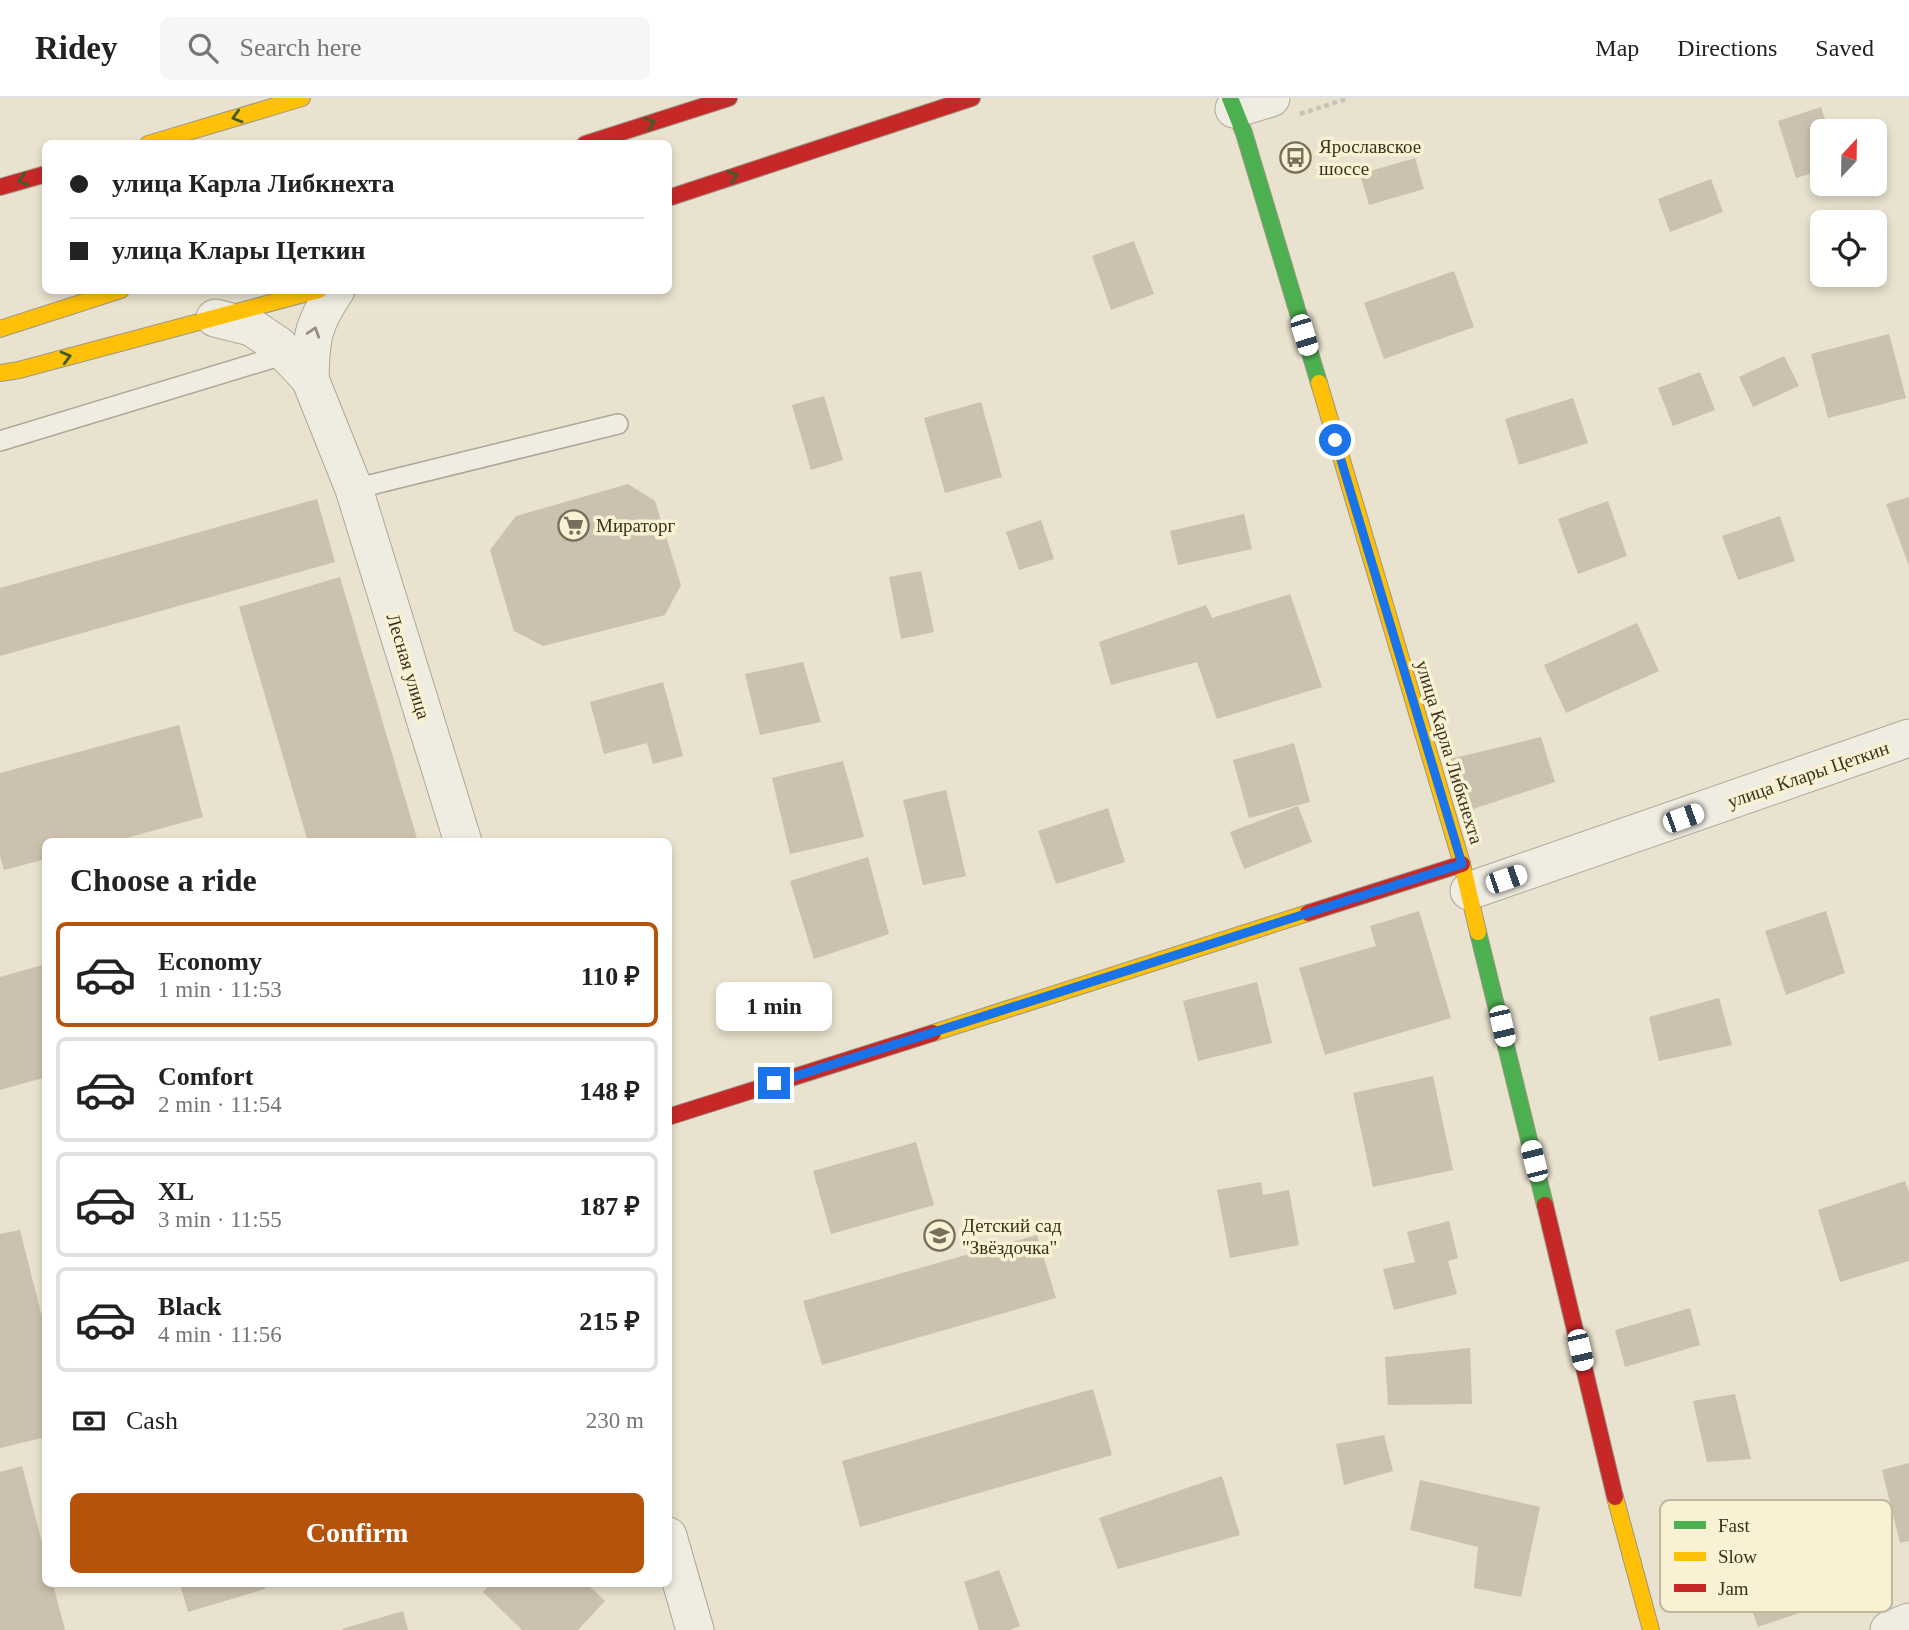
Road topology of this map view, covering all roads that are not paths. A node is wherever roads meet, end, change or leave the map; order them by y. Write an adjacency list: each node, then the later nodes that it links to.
1 (302, 98): 6 (main road, one-way to 6)
2 (729, 98): 7 (main road, one-way to 2)
3 (972, 98): 10 (main road, one-way to 3)
4 (1232, 104): 5 (street); 23 (main road, улица Карла Либкнехта)
5 (1280, 108)
6 (161, 140)
7 (598, 140)
8 (42, 175): 9 (main road, one-way to 9)
9 (0, 187)
10 (672, 197)
11 (109, 294): 15 (main road)
12 (304, 294): 14 (main road)
13 (333, 294): 16 (street, one-way to 13)
14 (215, 318): 16 (street); 17 (main road, one-way to 14)
15 (0, 329)
16 (298, 367): 19 (lane); 20 (street, Лесная улица)
17 (0, 373)
18 (618, 424): 20 (lane)
19 (0, 441)
20 (354, 489): 22 (street, Лесная улица)
21 (1909, 738): 23 (street, улица Клары Цеткин)
22 (462, 838)
23 (1465, 877): 24 (main road, улица Клары Цеткин); 28 (main road, улица Карла Либкнехта)
24 (672, 1116)
25 (672, 1549): 27 (street)
26 (1909, 1622): 29 (street)
27 (695, 1630)
28 (1651, 1630)
29 (1889, 1630)

